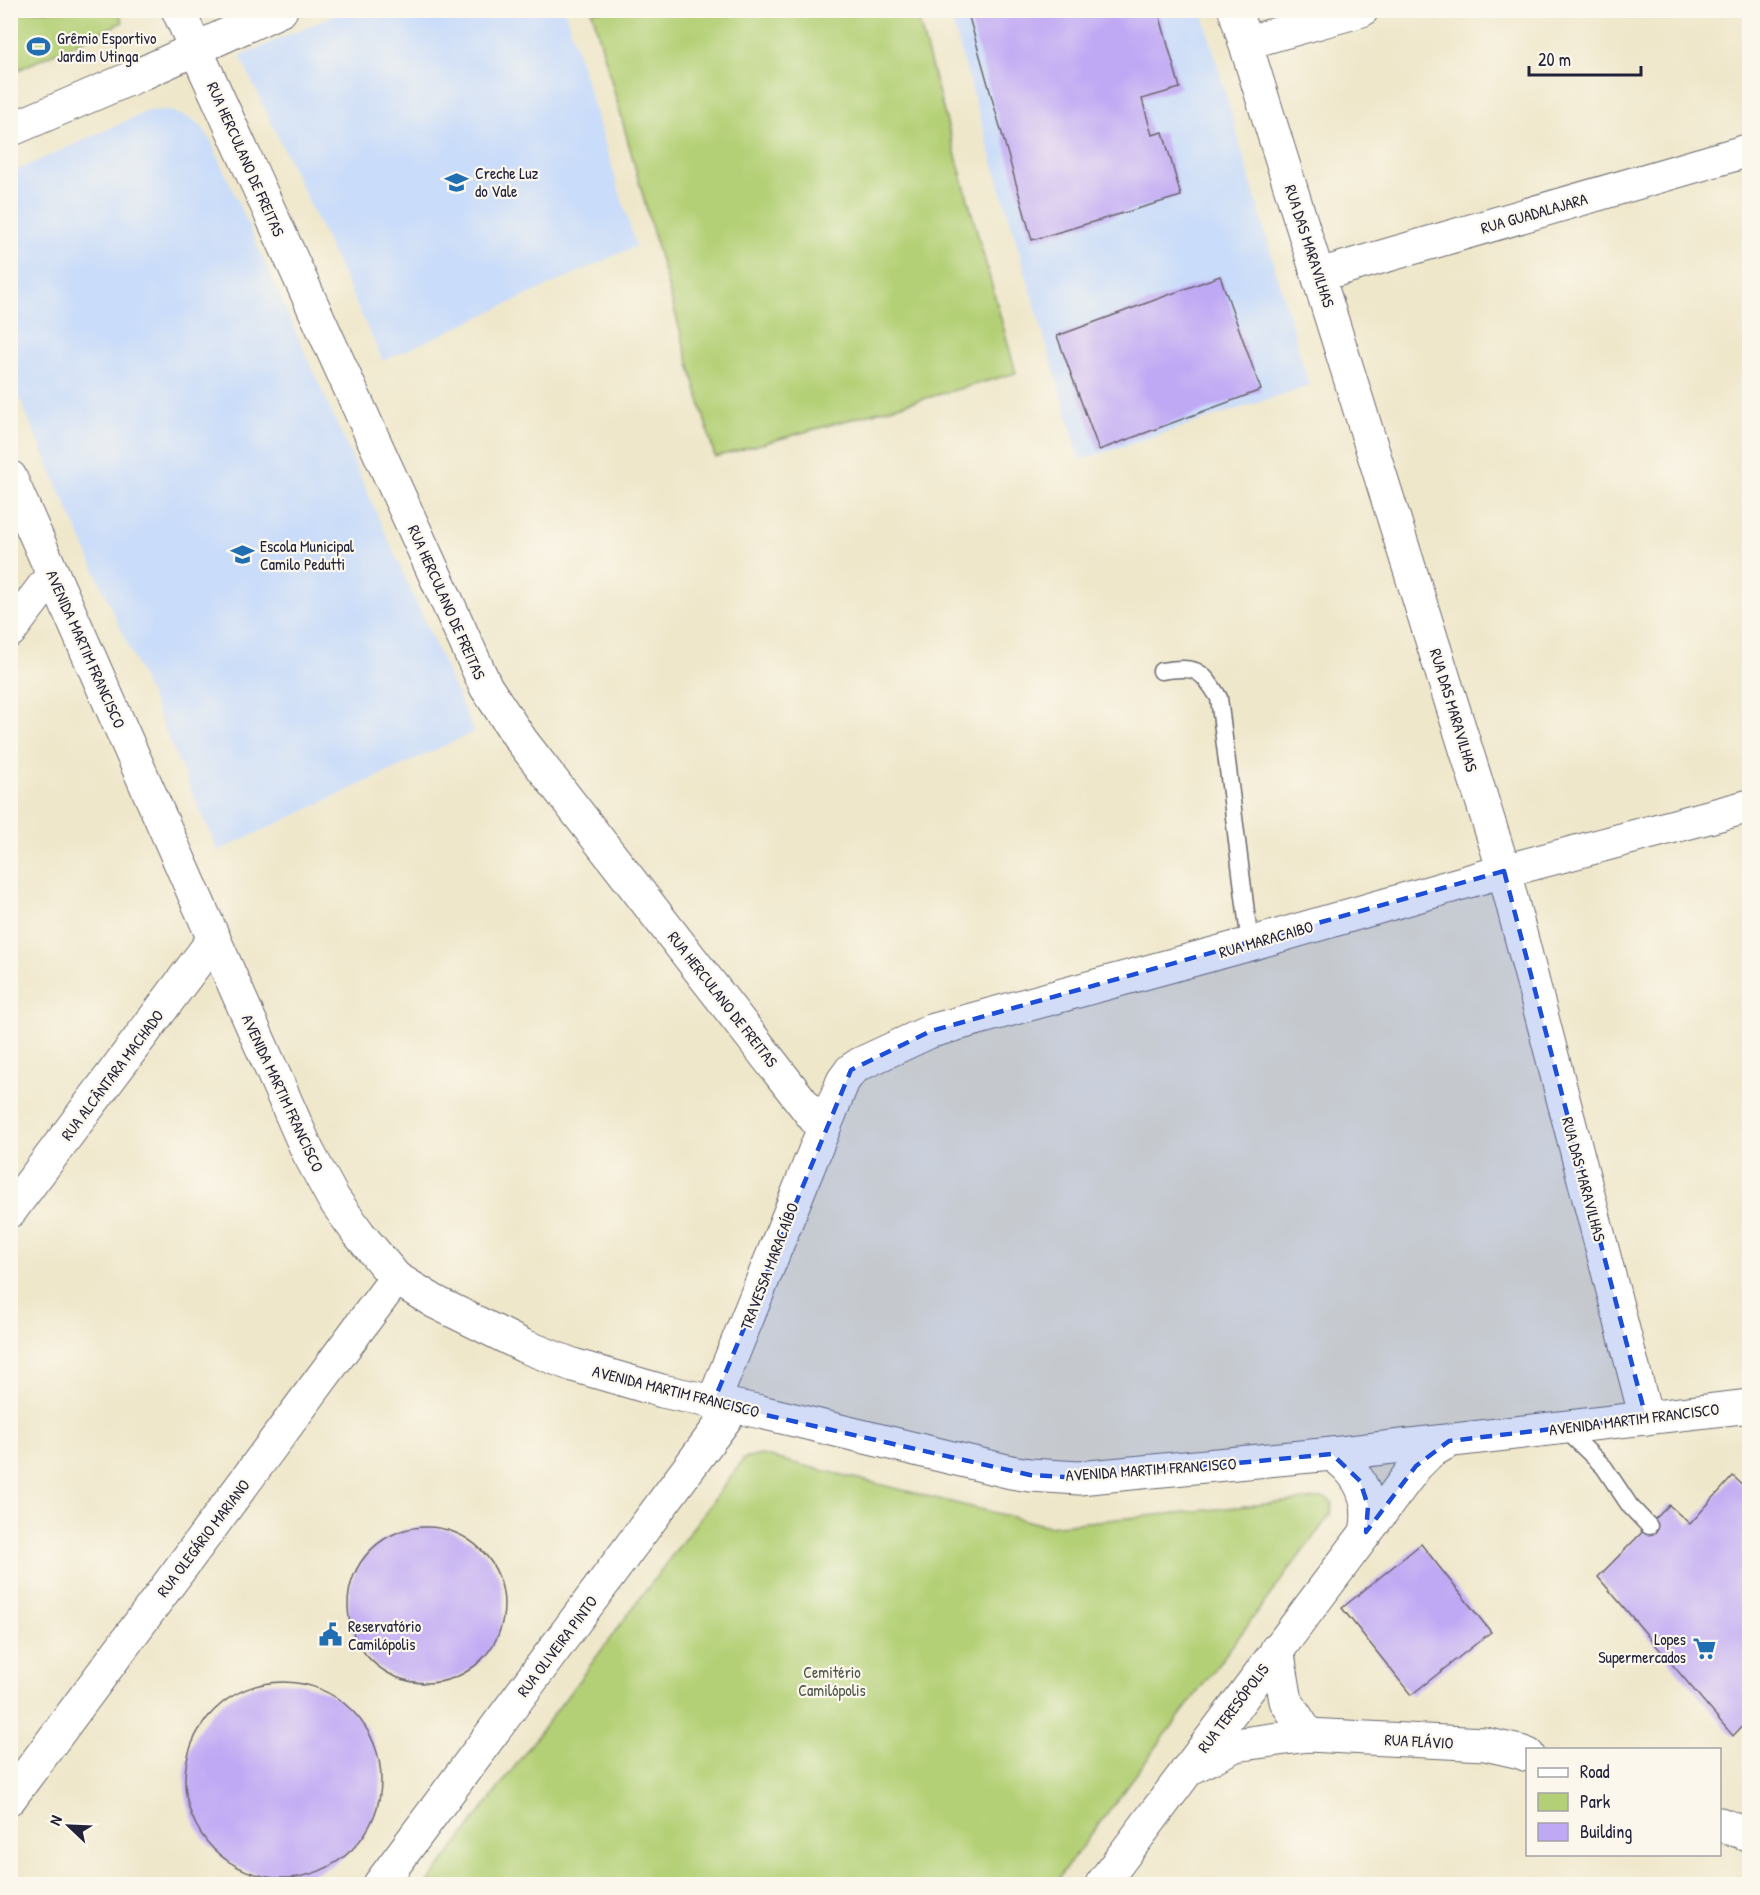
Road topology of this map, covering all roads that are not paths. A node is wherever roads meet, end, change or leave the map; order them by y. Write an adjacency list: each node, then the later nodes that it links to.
1 (178, 10): 6 (street, RUA HERCULANO DE FREITAS)
2 (281, 10): 6 (street)
3 (1235, 10): 5 (street, RUA DAS MARAVILHAS)
4 (1362, 10): 5 (street)
5 (1245, 43): 9 (street, RUA DAS MARAVILHAS)
6 (196, 49): 7 (street); 18 (street, RUA HERCULANO DE FREITAS)
7 (10, 129)
8 (1749, 150): 9 (street, RUA GUADALAJARA)
9 (1319, 275): 15 (street, RUA DAS MARAVILHAS)
10 (10, 477): 11 (street, AVENIDA MARTIM FRANCISCO)
11 (53, 574): 12 (street); 16 (street, AVENIDA MARTIM FRANCISCO)
12 (10, 631)
13 (1161, 671): 17 (lane)
14 (1749, 806): 15 (street, RUA MARACAIBO)
15 (1504, 871): 17 (street, RUA MARACAIBO); 23 (street, RUA DAS MARAVILHAS)
16 (214, 939): 19 (street, RUA ALCÂNTARA MACHADO); 20 (street, AVENIDA MARTIM FRANCISCO)
17 (1250, 944): 18 (street, RUA MARACAIBO)
18 (823, 1129): 21 (street, TRAVESSA MARACAÍBO)
19 (10, 1211)
20 (396, 1278): 21 (street, AVENIDA MARTIM FRANCISCO); 33 (street, RUA OLEGÁRIO MARIANO)
21 (724, 1405): 26 (street, AVENIDA MARTIM FRANCISCO); 36 (street, RUA OLIVEIRA PINTO)
22 (1749, 1406): 23 (street, AVENIDA MARTIM FRANCISCO)
23 (1646, 1418): 24 (street, AVENIDA MARTIM FRANCISCO)
24 (1564, 1428): 25 (street, AVENIDA MARTIM FRANCISCO); 27 (lane)
25 (1449, 1441): 26 (street, AVENIDA MARTIM FRANCISCO); 28 (street, RUA TERESÓPOLIS)
26 (1332, 1454): 28 (street)
27 (1649, 1526)
28 (1366, 1532): 29 (street, RUA TERESÓPOLIS)
29 (1277, 1649): 30 (street); 32 (street, RUA TERESÓPOLIS)
30 (1308, 1735): 31 (street, RUA FLÁVIO); 32 (street, RUA FLÁVIO)
31 (1526, 1755)
32 (1187, 1770): 37 (street, RUA TERESÓPOLIS)
33 (10, 1798)
34 (1721, 1825): 35 (street)
35 (1749, 1835)
36 (380, 1884)
37 (1102, 1884)

